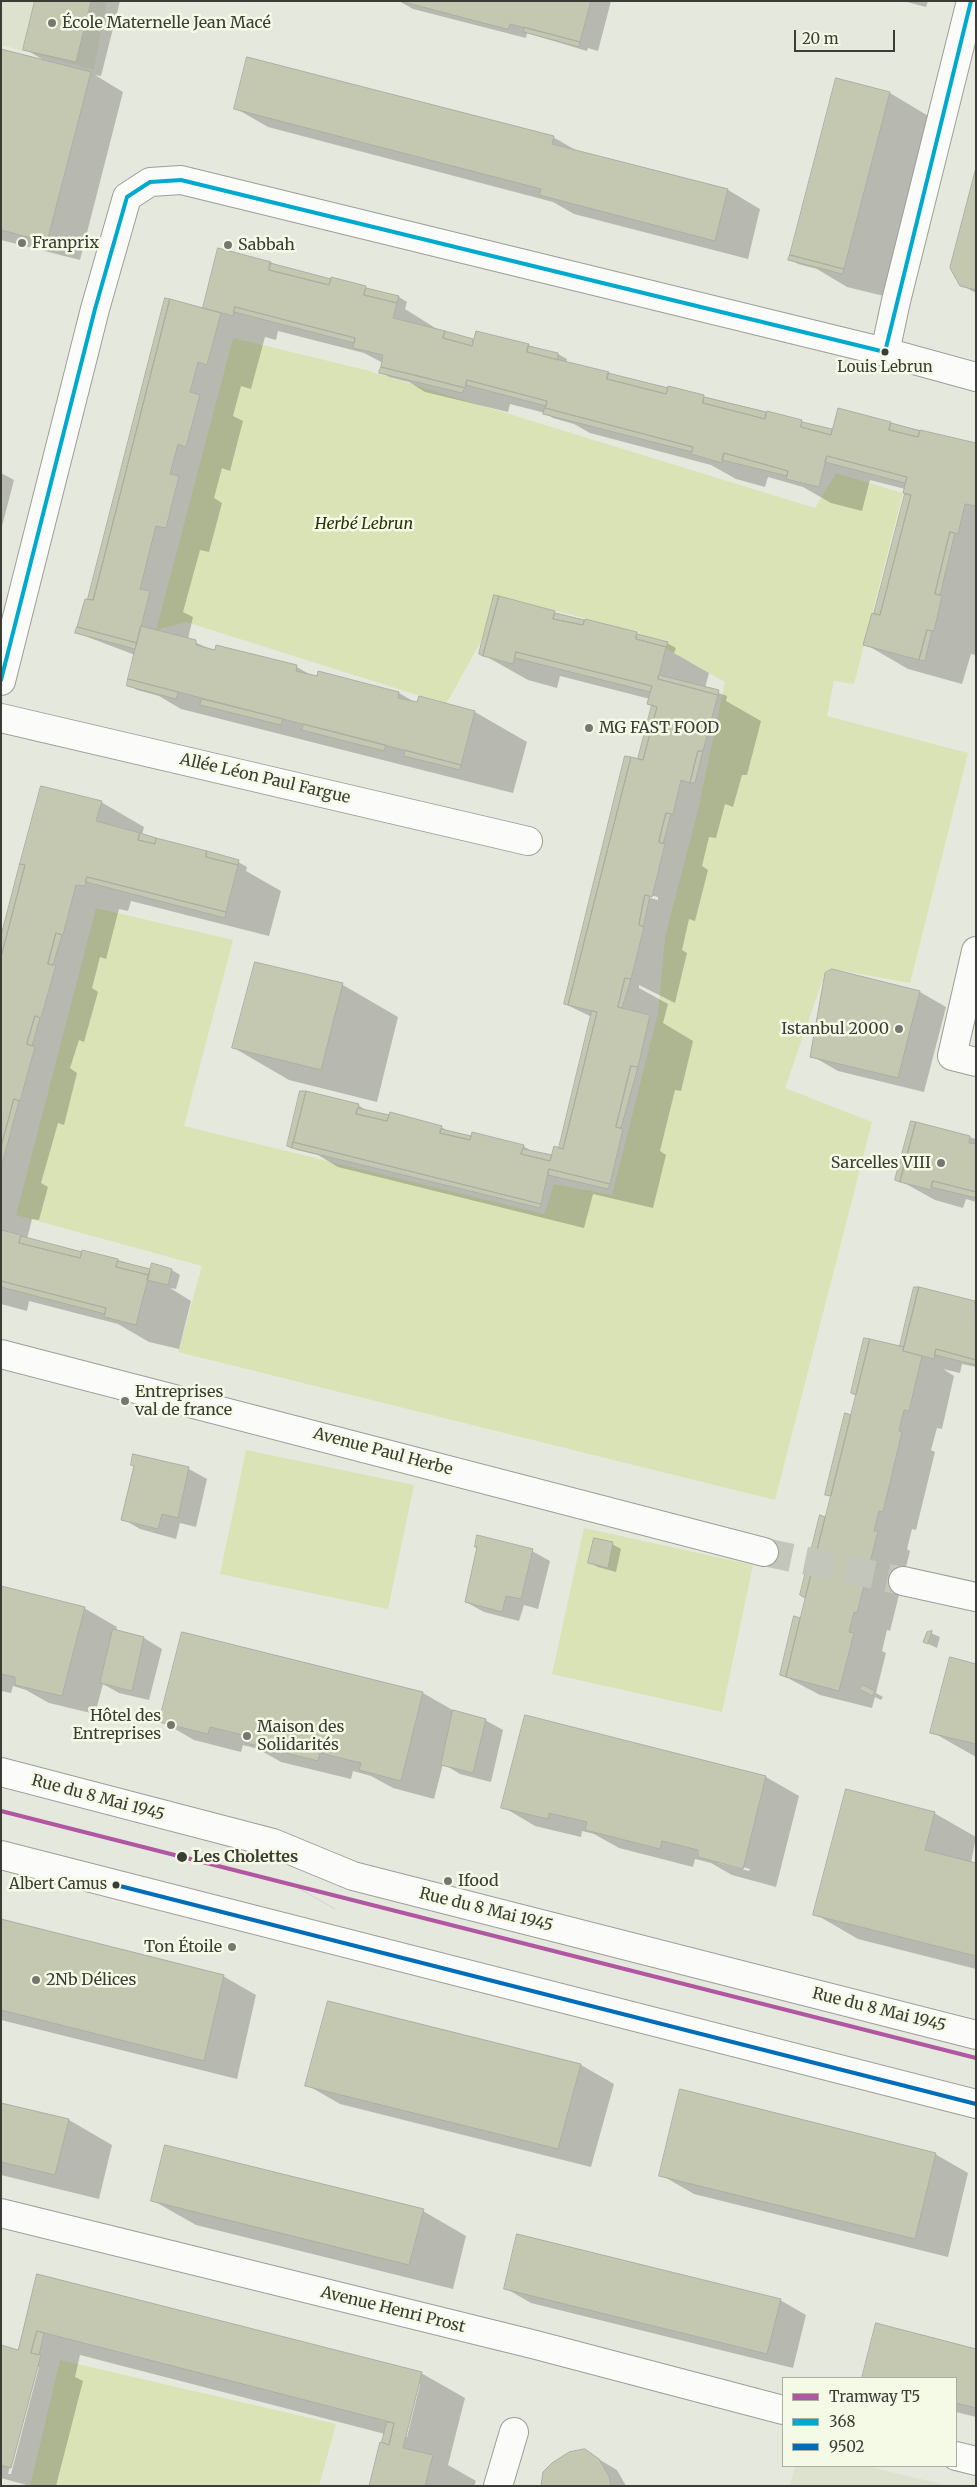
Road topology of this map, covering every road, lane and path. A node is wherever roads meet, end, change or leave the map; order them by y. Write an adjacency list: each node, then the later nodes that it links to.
1 (972, 1): 2 (street)
2 (886, 352): 3 (street); 4 (street)
3 (976, 377)
4 (1, 681)
5 (1, 718): 6 (street, Allée Léon Paul Fargue)
6 (528, 841)
7 (976, 951): 8 (street)
8 (972, 983): 9 (street)
9 (976, 1062)
10 (1, 1354): 11 (street, Avenue Paul Herbe)
11 (764, 1552)
12 (903, 1581): 13 (street)
13 (976, 1597)
14 (1, 1772): 16 (street, Rue du 8 Mai 1945)
15 (1, 1854): 17 (street)
16 (976, 2035)
17 (976, 2104)
18 (1, 2213): 19 (street, Avenue Henri Prost)
19 (782, 2410)
20 (514, 2432): 23 (street)
21 (957, 2456): 22 (street)
22 (976, 2461)
23 (498, 2486)

